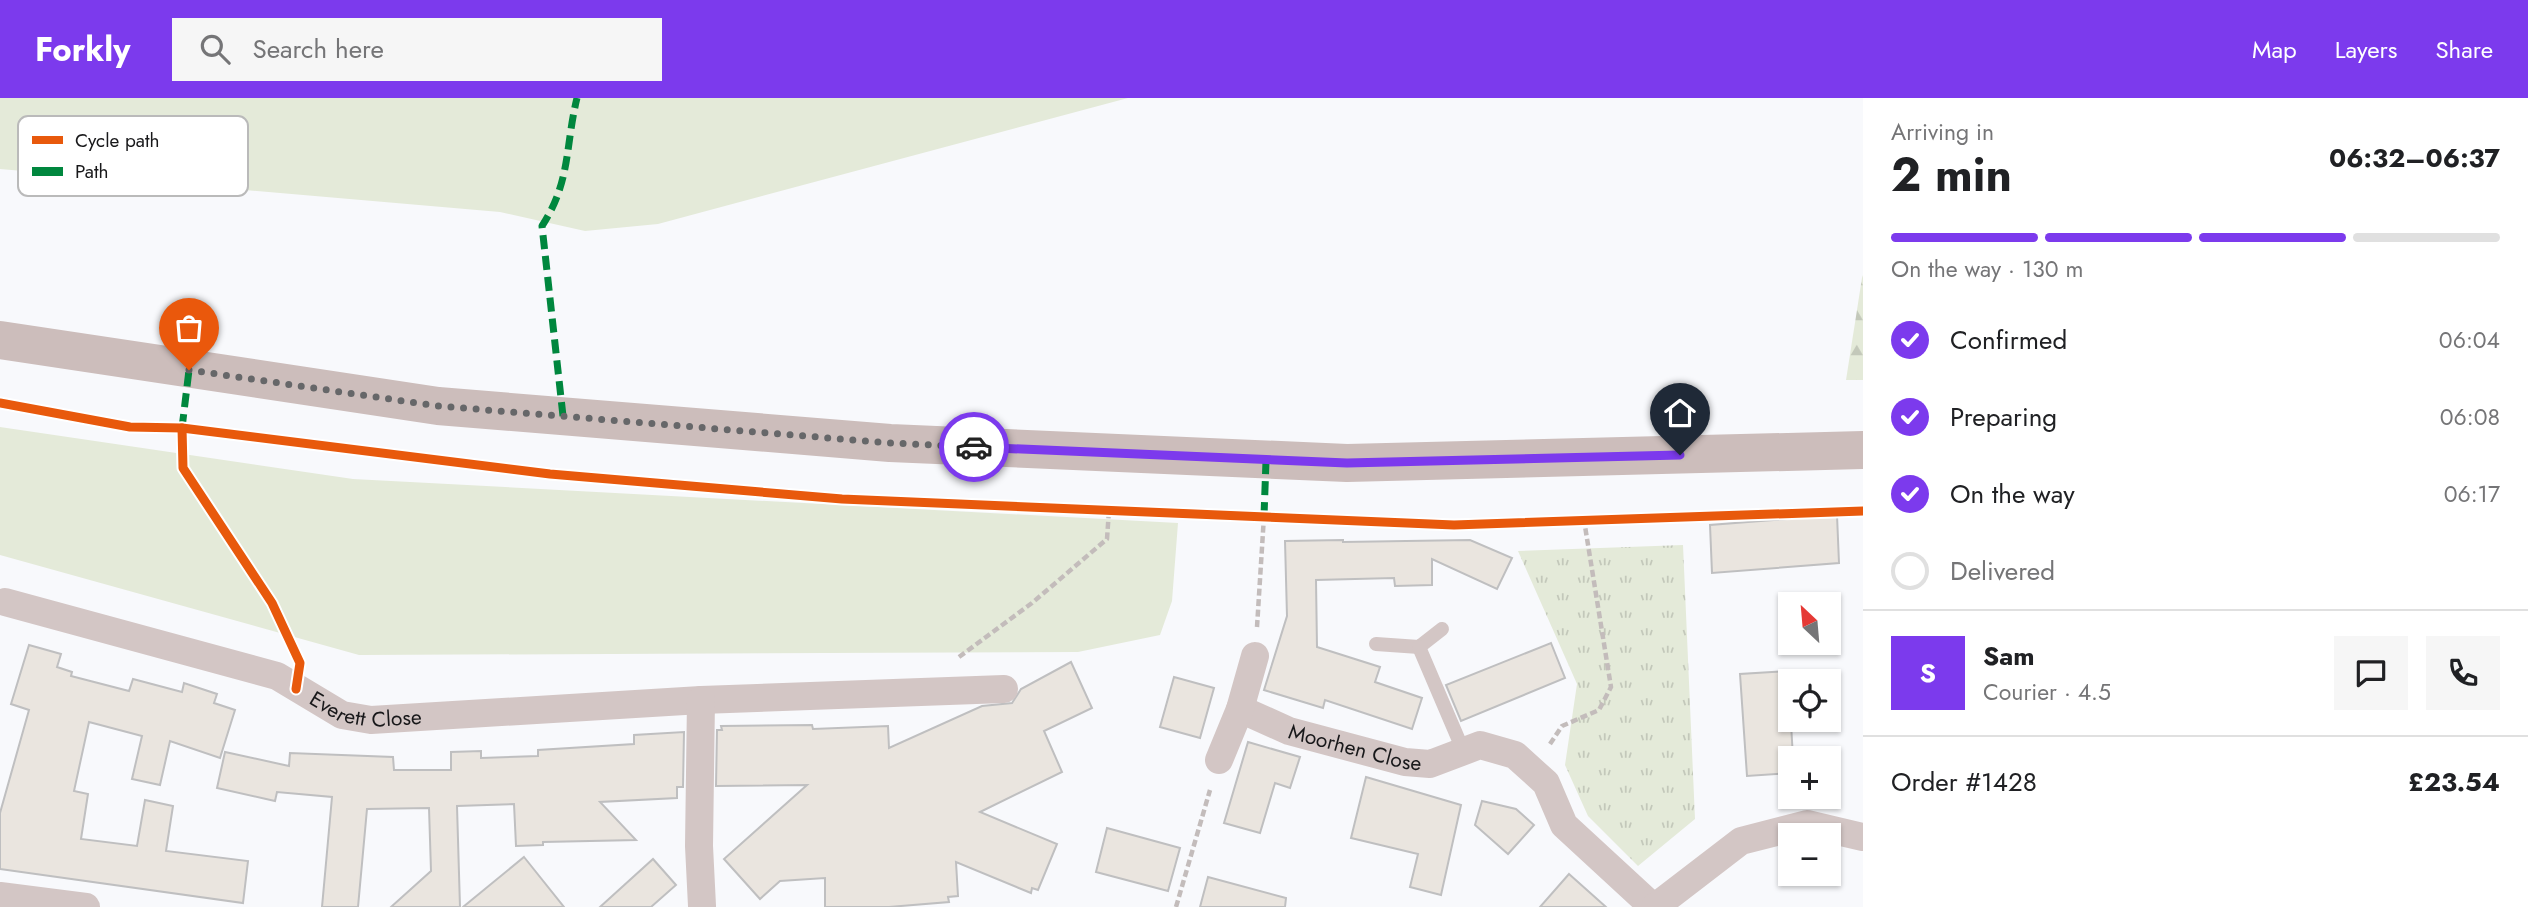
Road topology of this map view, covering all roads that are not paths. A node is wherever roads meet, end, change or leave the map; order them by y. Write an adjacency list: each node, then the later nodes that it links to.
1 (0, 341): 2 (street)
2 (1863, 450)
3 (2, 609): 9 (street, Everett Close)
4 (1442, 629): 6 (lane)
5 (1376, 644): 6 (lane)
6 (1419, 647): 11 (lane)
7 (1255, 656): 10 (street)
8 (1004, 689): 9 (street, Everett Close)
9 (701, 700): 16 (street)
10 (1240, 709): 11 (street, Moorhen Close); 12 (street)
11 (1463, 750): 17 (street, Moorhen Close)
12 (1219, 760)
13 (1863, 837): 17 (street)
14 (0, 897): 15 (street)
15 (86, 907)
16 (703, 907)
17 (1654, 907)

